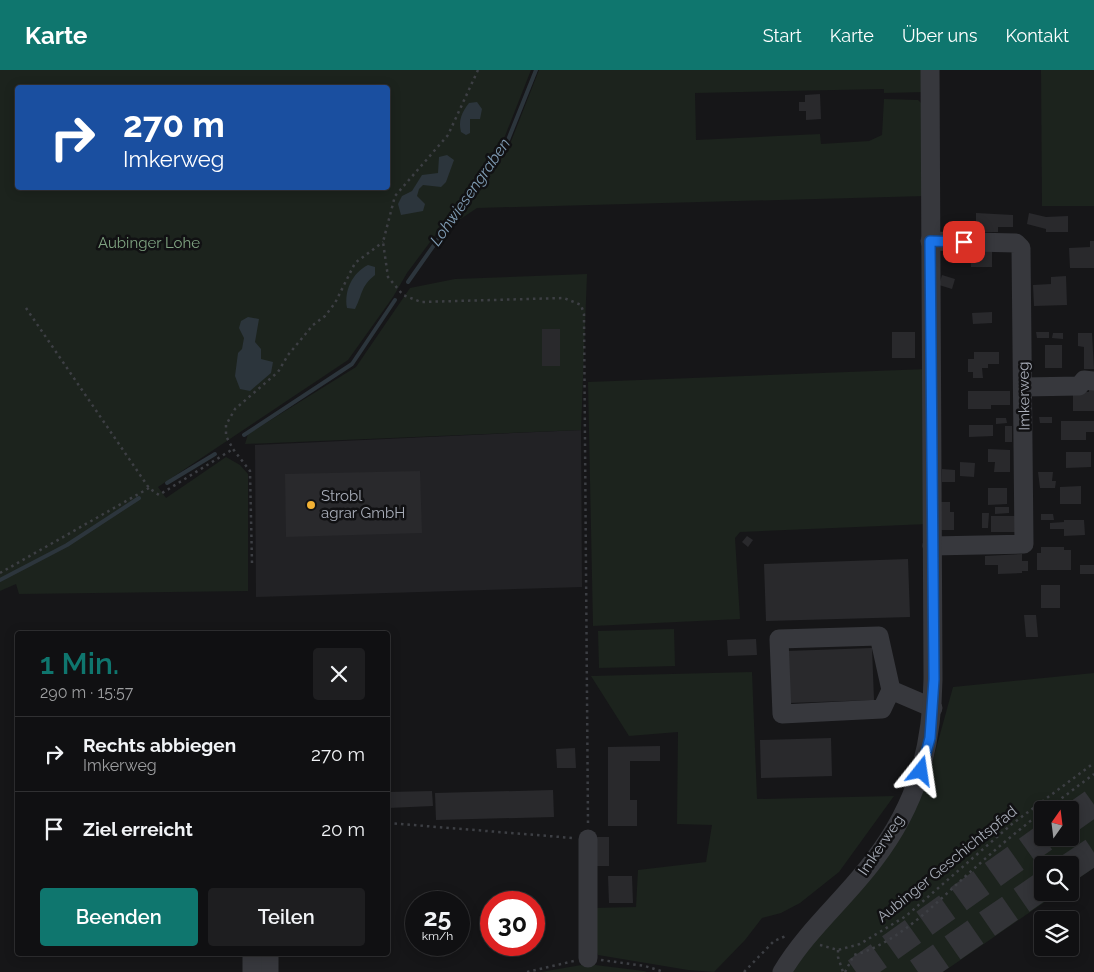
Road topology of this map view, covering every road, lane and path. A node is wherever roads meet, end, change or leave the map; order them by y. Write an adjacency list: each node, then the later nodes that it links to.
1 (478, 70): 4 (path)
2 (930, 70): 3 (street, Imkerweg)
3 (930, 241): 7 (street, Imkerweg); 10 (street, Imkerweg)
4 (383, 242): 8 (path); 20 (path)
5 (26, 308): 9 (path)
6 (1094, 381): 7 (street)
7 (1024, 387): 10 (street, Imkerweg)
8 (233, 449): 9 (path); 11 (path)
9 (149, 488): 12 (path)
10 (932, 546): 14 (street, Imkerweg)
11 (252, 563)
12 (0, 573)
13 (891, 690): 13 (street); 14 (street)
14 (933, 708): 21 (street, Imkerweg)
15 (1094, 763): 22 (path, Aubinger Geschichtspfad)
16 (1094, 774): 17 (path)
17 (1058, 801)
18 (1034, 818): 31 (path)
19 (390, 822): 20 (path)
20 (588, 839): 25 (street)
21 (804, 941): 22 (path); 30 (street, Imkerweg)
22 (838, 950): 31 (path)
23 (252, 956): 26 (street)
24 (269, 956): 27 (street)
25 (588, 958): 28 (path); 29 (path)
26 (252, 972)
27 (269, 972)
28 (527, 972)
29 (664, 972)
30 (782, 972)
31 (844, 972)

